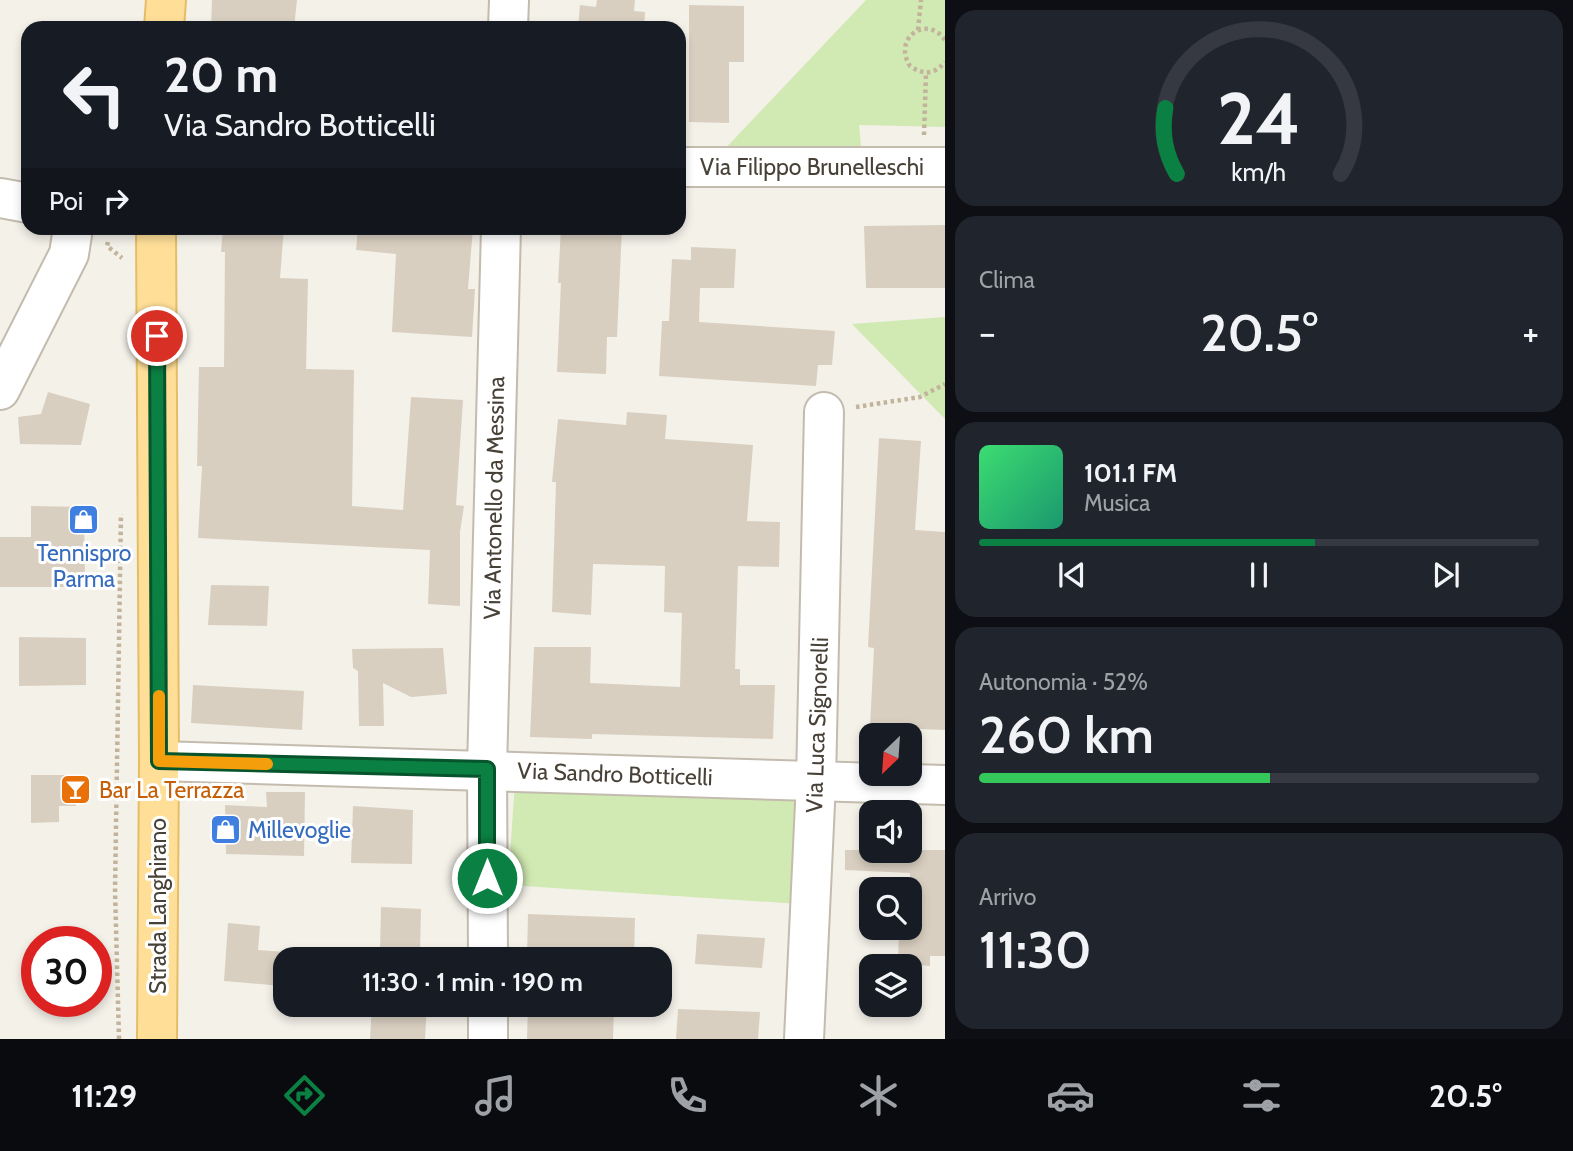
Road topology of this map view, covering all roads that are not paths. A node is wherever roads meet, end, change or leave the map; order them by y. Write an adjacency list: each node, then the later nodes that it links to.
1 (166, 0): 3 (main road)
2 (509, 0): 4 (street)
3 (164, 21)
4 (508, 21)
5 (686, 167): 6 (street, Via Filippo Brunelleschi)
6 (934, 167)
7 (0, 198): 8 (street)
8 (21, 202)
9 (88, 235): 12 (street)
10 (156, 235): 14 (main road, Strada Langhirano)
11 (500, 235): 15 (street, Via Antonello da Messina)
12 (0, 390)
13 (824, 412): 16 (street, Via Luca Signorelli)
14 (159, 761): 15 (street, Via Sandro Botticelli); 20 (main road, Strada Langhirano)
15 (487, 769): 16 (street, Via Sandro Botticelli); 18 (street, Via Antonello da Messina)
16 (816, 782): 17 (street, Via Sandro Botticelli); 22 (street, Via Luca Signorelli)
17 (945, 785)
18 (488, 947)
19 (488, 1017): 21 (street)
20 (157, 1039)
21 (488, 1039)
22 (804, 1039)

